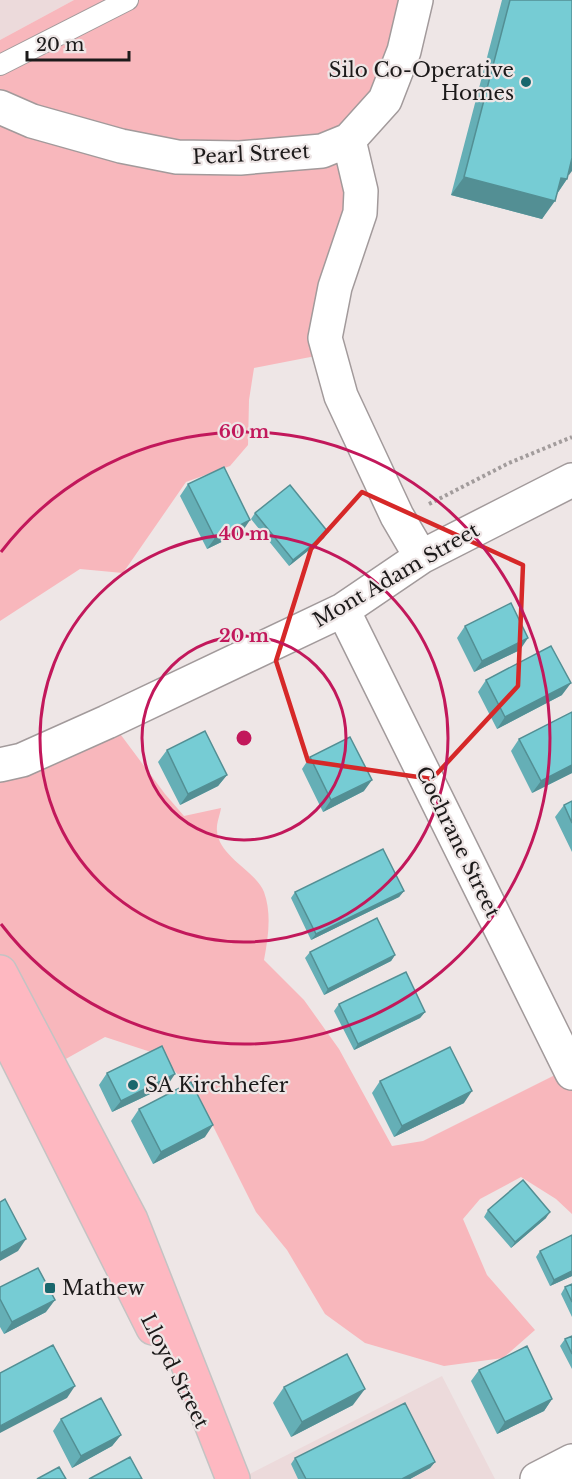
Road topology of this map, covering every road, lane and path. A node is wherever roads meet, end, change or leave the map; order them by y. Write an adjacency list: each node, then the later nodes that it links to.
1 (128, 0): 3 (lane)
2 (416, 0): 5 (street, Pearl Street)
3 (0, 65)
4 (0, 107): 5 (street, Pearl Street)
5 (349, 140): 7 (street)
6 (572, 480): 7 (street, Mont Adam Street)
7 (421, 557): 8 (street, Mont Adam Street)
8 (343, 610): 9 (street, Mont Adam Street); 13 (street, Cochrane Street)
9 (8, 768)
10 (0, 972): 16 (main road)
11 (0, 1024): 14 (main road, Lloyd Street)
12 (0, 1064): 14 (main road, Lloyd Street)
13 (572, 1073)
14 (71, 1166): 16 (main road, Lloyd Street)
15 (572, 1461): 17 (street)
16 (232, 1479)
17 (537, 1479)

